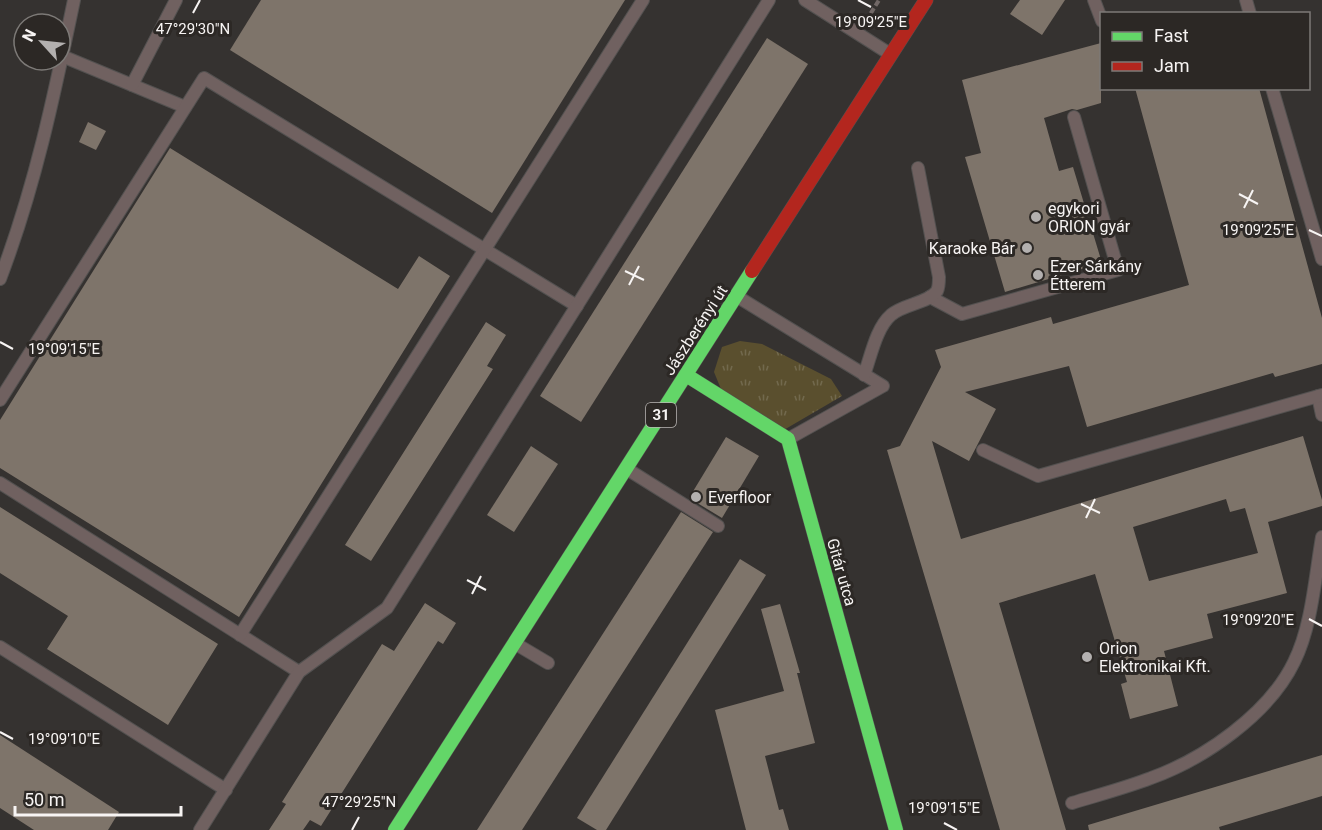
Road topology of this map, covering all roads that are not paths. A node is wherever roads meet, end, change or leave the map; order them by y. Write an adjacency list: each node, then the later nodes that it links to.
1 (176, 0): 11 (lane)
2 (643, 0): 16 (lane)
3 (769, 0): 21 (lane)
4 (804, 0): 8 (lane)
5 (926, 0): 8 (main road, Jászberényi út / 31)
6 (1094, 0): 7 (lane)
7 (1100, 18)
8 (891, 55): 19 (main road, Jászberényi út / 31)
9 (72, 60): 11 (lane)
10 (59, 72): 18 (lane)
11 (132, 85): 13 (lane)
12 (1273, 90): 17 (lane)
13 (185, 107): 16 (lane); 25 (lane)
14 (1074, 117): 20 (lane)
15 (918, 168): 20 (lane)
16 (485, 249): 21 (lane); 33 (lane)
17 (1322, 259)
18 (0, 279)
19 (737, 296): 22 (main road, Jászberényi út / 31); 23 (lane)
20 (930, 297): 23 (lane)
21 (576, 306): 37 (lane)
22 (686, 375): 27 (main road); 29 (main road, Jászberényi út / 31)
23 (864, 375): 27 (lane)
24 (1320, 396): 26 (lane); 28 (lane)
25 (0, 400)
26 (1322, 415)
27 (788, 439): 42 (main road, Gitár utca)
28 (983, 450)
29 (626, 468): 31 (lane); 34 (main road, Jászberényi út / 31)
30 (0, 483): 33 (lane)
31 (718, 526)
32 (1322, 537): 39 (lane)
33 (240, 635): 37 (lane)
34 (515, 643): 36 (lane); 41 (main road, Jászberényi út / 31)
35 (0, 646): 38 (lane)
36 (548, 663)
37 (299, 672): 38 (lane)
38 (226, 790): 40 (lane)
39 (1072, 804)
40 (200, 830)
41 (395, 830)
42 (896, 830)

